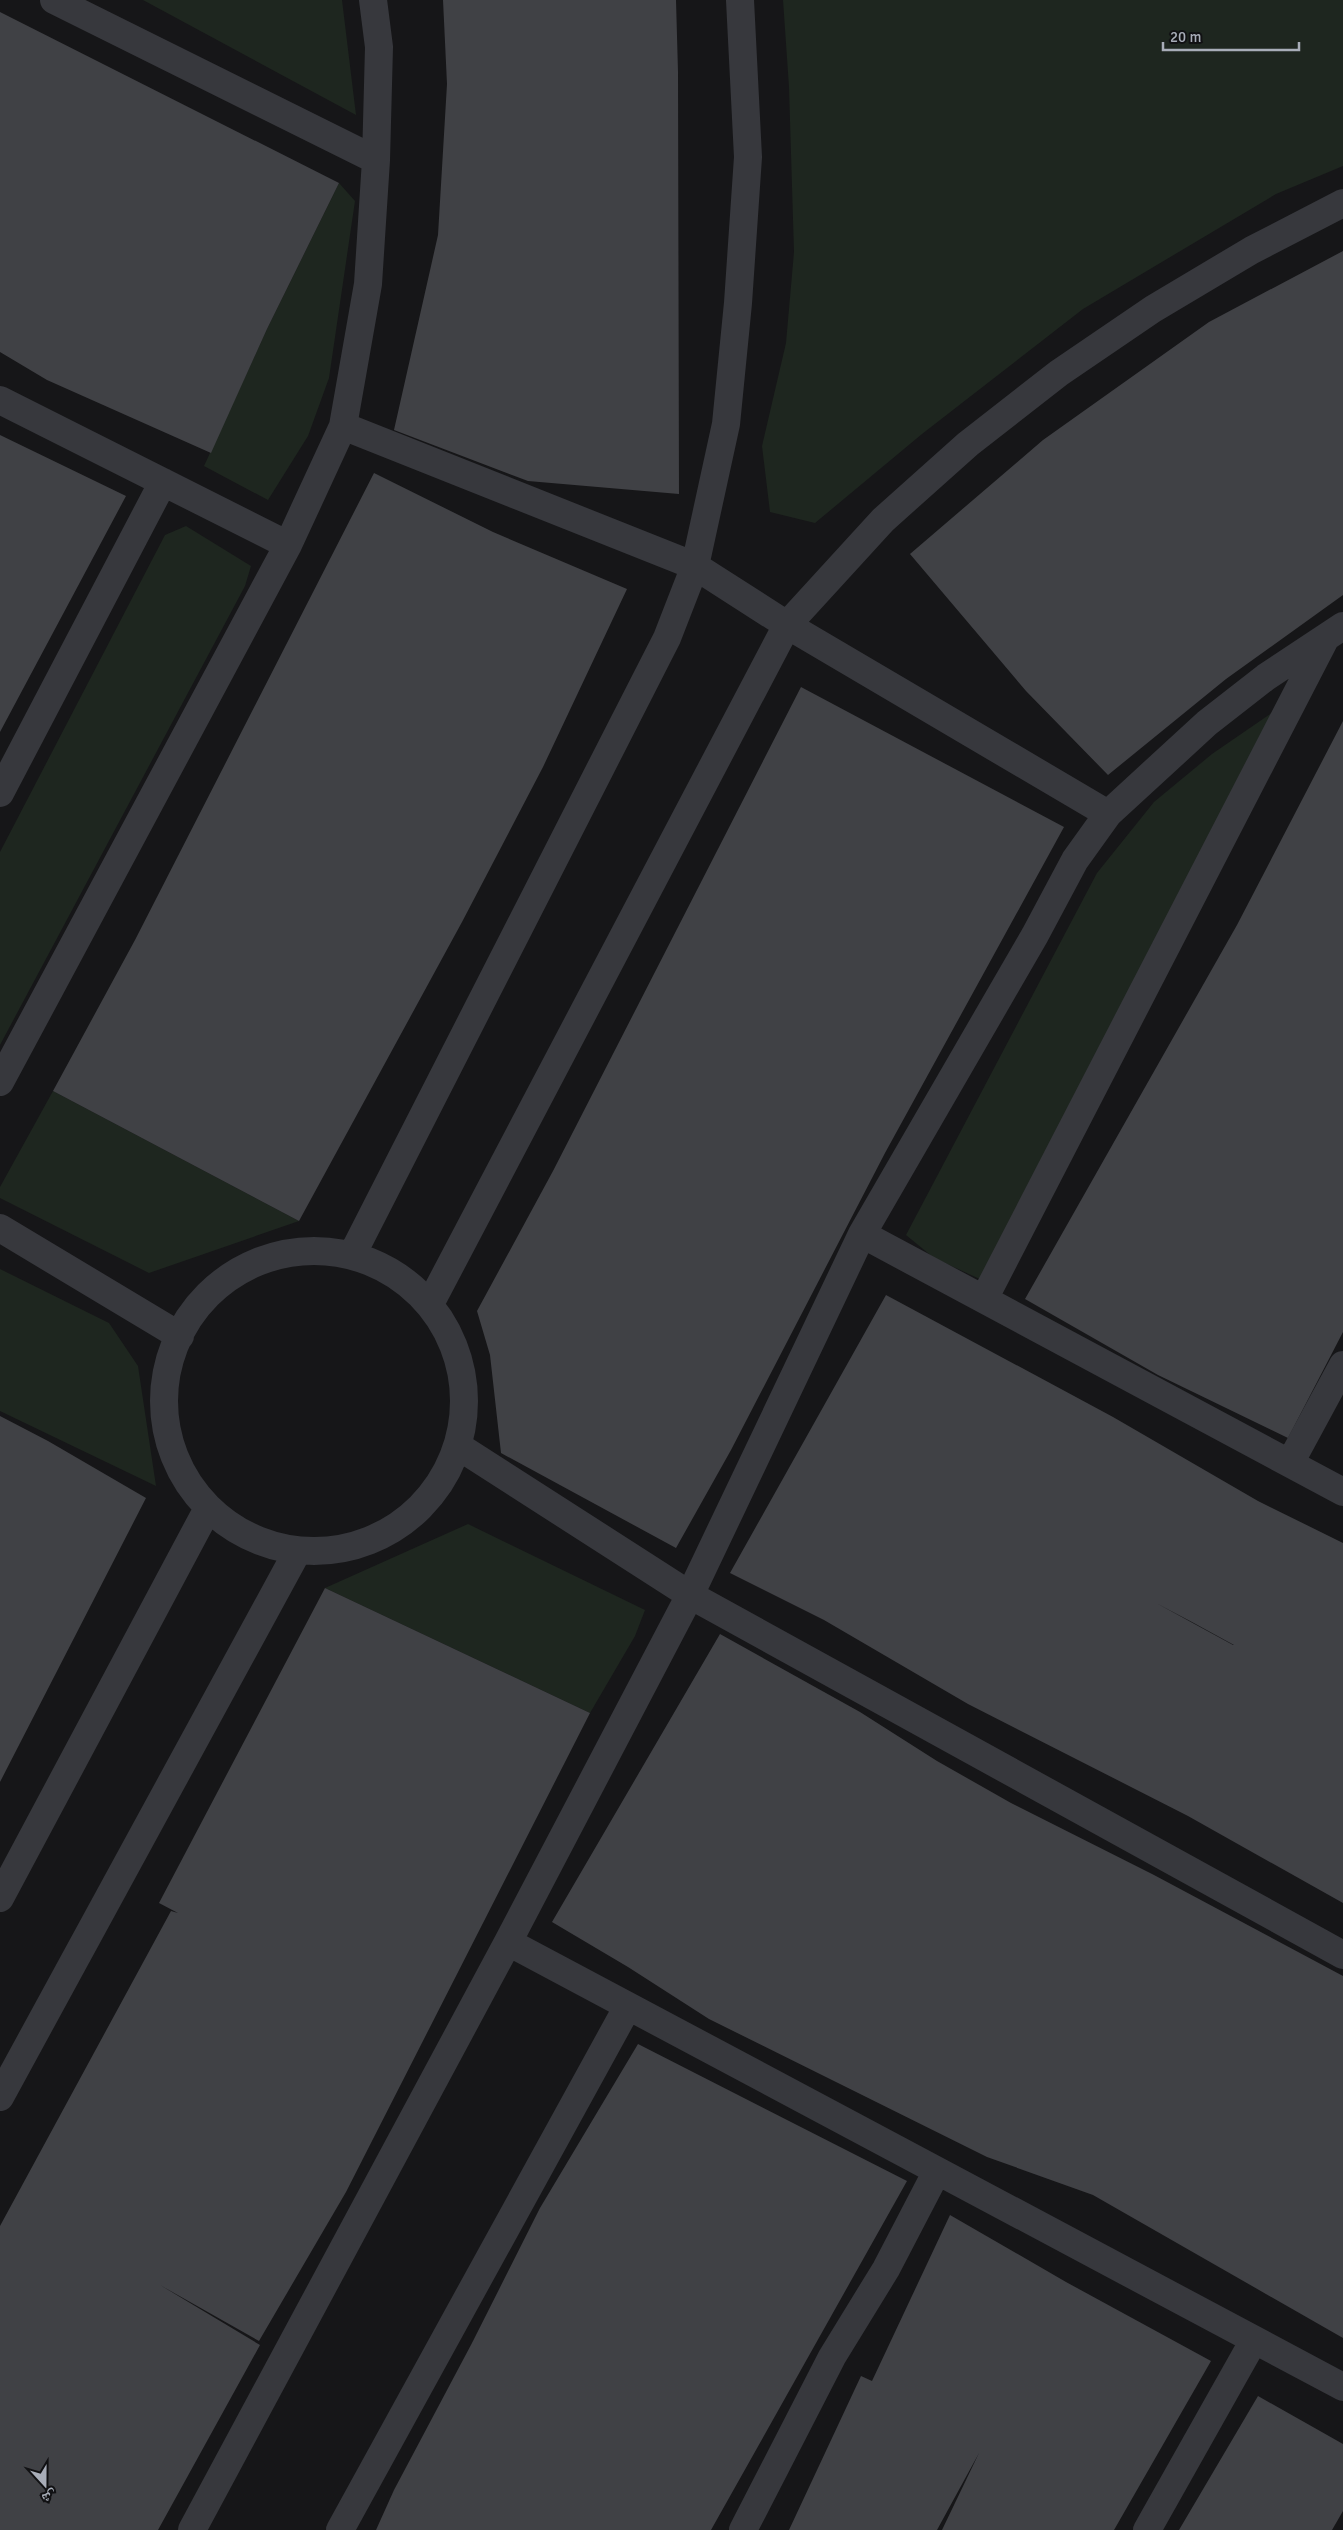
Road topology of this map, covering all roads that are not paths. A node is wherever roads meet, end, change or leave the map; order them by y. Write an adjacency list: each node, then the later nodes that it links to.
1 (54, 0): 4 (street)
2 (373, 0): 4 (street)
3 (740, 0): 10 (street)
4 (376, 160): 7 (street)
5 (1343, 203): 11 (street)
6 (0, 400): 8 (street)
7 (343, 426): 9 (street); 10 (street)
8 (162, 482): 9 (street); 13 (street)
9 (288, 545): 15 (street)
10 (695, 566): 11 (street); 18 (street)
11 (787, 625): 14 (street); 20 (street)
12 (1335, 630): 14 (street); 19 (street)
13 (0, 793)
14 (1108, 814): 17 (street)
15 (0, 1082)
16 (0, 1228): 21 (street)
17 (862, 1234): 19 (street); 28 (street)
18 (352, 1255): 20 (street); 21 (street)
19 (984, 1299): 24 (street)
20 (430, 1304): 23 (street)
21 (180, 1336): 26 (street)
22 (1343, 1365): 24 (street)
23 (458, 1446): 27 (street); 28 (street)
24 (1290, 1463): 25 (street)
25 (1343, 1492)
26 (207, 1510): 27 (street); 29 (street)
27 (297, 1552): 33 (street)
28 (690, 1595): 30 (street); 31 (street)
29 (0, 1898)
30 (508, 1942): 32 (street); 37 (street)
31 (1343, 1955)
32 (628, 2006): 34 (street); 38 (street)
33 (0, 2097)
34 (937, 2171): 35 (street); 39 (street)
35 (1254, 2340): 36 (street); 40 (street)
36 (1343, 2387)
37 (192, 2530)
38 (340, 2530)
39 (743, 2530)
40 (1147, 2530)

